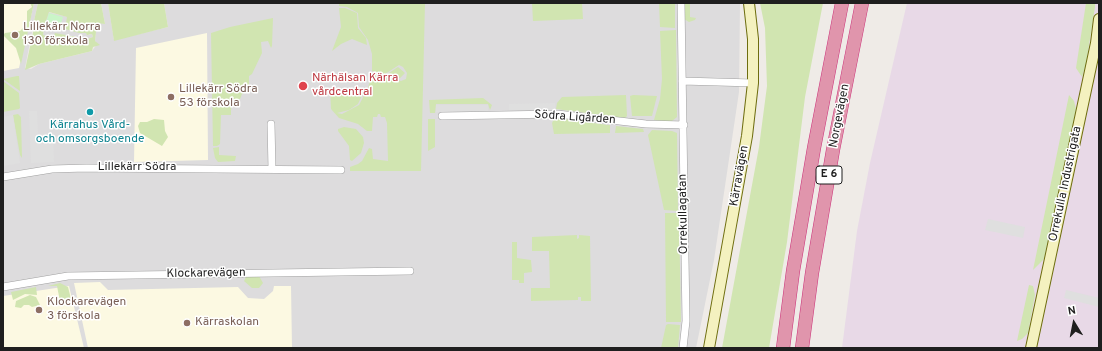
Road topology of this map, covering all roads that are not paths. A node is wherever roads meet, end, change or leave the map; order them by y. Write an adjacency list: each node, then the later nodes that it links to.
1 (680, 3): 6 (street, Orrekullagatan)
2 (749, 3): 7 (street, Kärravägen)
3 (842, 3): 18 (highway, Norgevägen / E 6)
4 (862, 3): 19 (highway, Norgevägen / E 6)
5 (1099, 19): 20 (street, Orrekulla Industrigata)
6 (682, 81): 7 (street); 10 (street, Orrekullagatan)
7 (753, 83): 17 (street, Kärravägen)
8 (442, 116): 10 (street, Södra Ligården)
9 (270, 124): 11 (street)
10 (684, 125): 16 (street, Orrekullagatan)
11 (272, 169): 12 (street, Lillekärr Södra); 13 (street, Lillekärr Södra)
12 (341, 170)
13 (3, 177)
14 (410, 271): 15 (street, Klockarevägen)
15 (3, 287)
16 (683, 348)
17 (709, 348)
18 (783, 348)
19 (802, 348)
20 (1031, 348)

